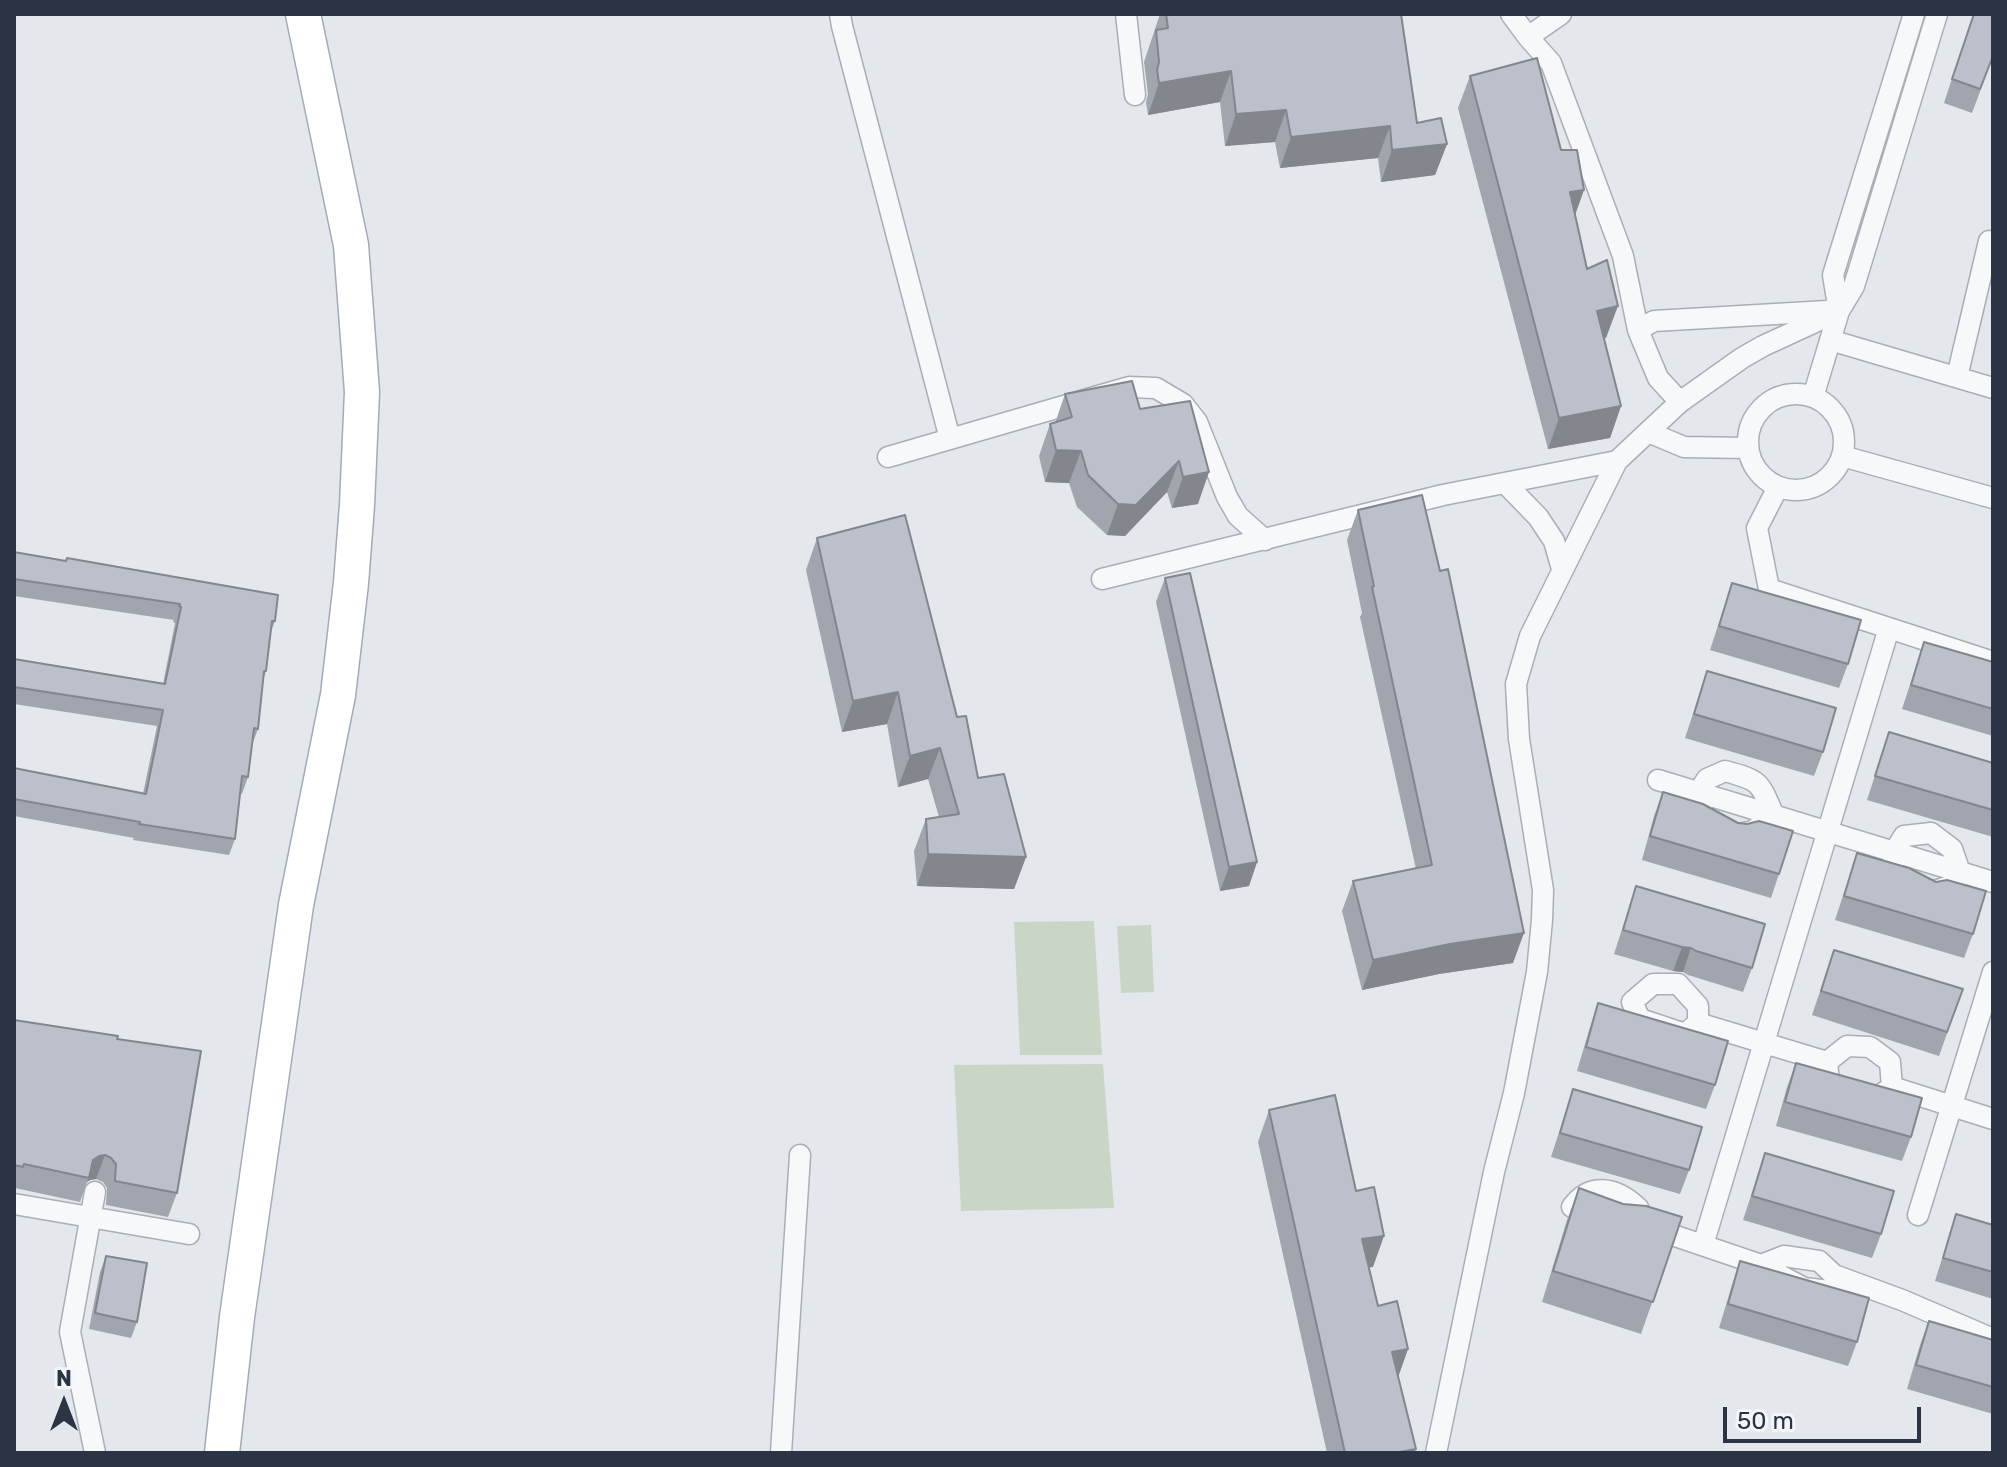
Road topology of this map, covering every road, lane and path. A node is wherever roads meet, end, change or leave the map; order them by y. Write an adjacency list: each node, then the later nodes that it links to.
1 (303, 14): 60 (main road)
2 (840, 14): 19 (street)
3 (1126, 14): 9 (street)
4 (1511, 14): 8 (street)
5 (1561, 14): 8 (street)
6 (1914, 14): 11 (street)
7 (1937, 14): 11 (street)
8 (1528, 37): 12 (street)
9 (1135, 95)
10 (1989, 241): 14 (street)
11 (1839, 311): 12 (street); 13 (street); 17 (street)
12 (1638, 330): 17 (street)
13 (1830, 340): 14 (street); 16 (street)
14 (1957, 377): 15 (street)
15 (1993, 388)
16 (1813, 397): 20 (street); 21 (street)
17 (1680, 402): 18 (street)
18 (1648, 432): 20 (street); 23 (street)
19 (950, 439): 22 (street); 27 (street)
20 (1747, 448): 25 (street)
21 (1842, 456): 25 (street); 26 (street)
22 (888, 457)
23 (1617, 461): 24 (street); 28 (street)
24 (1505, 483): 27 (street); 28 (street)
25 (1778, 487): 30 (street)
26 (1993, 498)
27 (1265, 540): 29 (street)
28 (1562, 569): 62 (street)
29 (1102, 579)
30 (1889, 628): 31 (street); 35 (street)
31 (1993, 662)
32 (1658, 780): 33 (street)
33 (1698, 793): 34 (street); 34 (street); 34 (street)
34 (1774, 816): 35 (street)
35 (1828, 832): 36 (street); 41 (street)
36 (1894, 852): 37 (street); 37 (street); 37 (street)
37 (1960, 872): 38 (street)
38 (1993, 882)
39 (1993, 972): 44 (street)
40 (1698, 1023): 41 (street)
41 (1764, 1043): 42 (street); 55 (street)
42 (1827, 1062): 43 (street); 43 (street)
43 (1892, 1087): 44 (street)
44 (1952, 1106): 45 (street); 50 (street)
45 (1993, 1119)
46 (800, 1155): 61 (street)
47 (95, 1192): 51 (street)
48 (14, 1204): 51 (street)
49 (1586, 1212): 53 (street)
50 (1918, 1215)
51 (91, 1217): 54 (street); 59 (street)
52 (1616, 1223): 53 (street)
53 (1637, 1224): 55 (street)
54 (189, 1234)
55 (1703, 1245): 56 (street)
56 (1761, 1265): 57 (street); 57 (street)
57 (1834, 1275): 58 (street)
58 (1993, 1339)
59 (95, 1453)
60 (222, 1453)
61 (781, 1453)
62 (1436, 1453)

